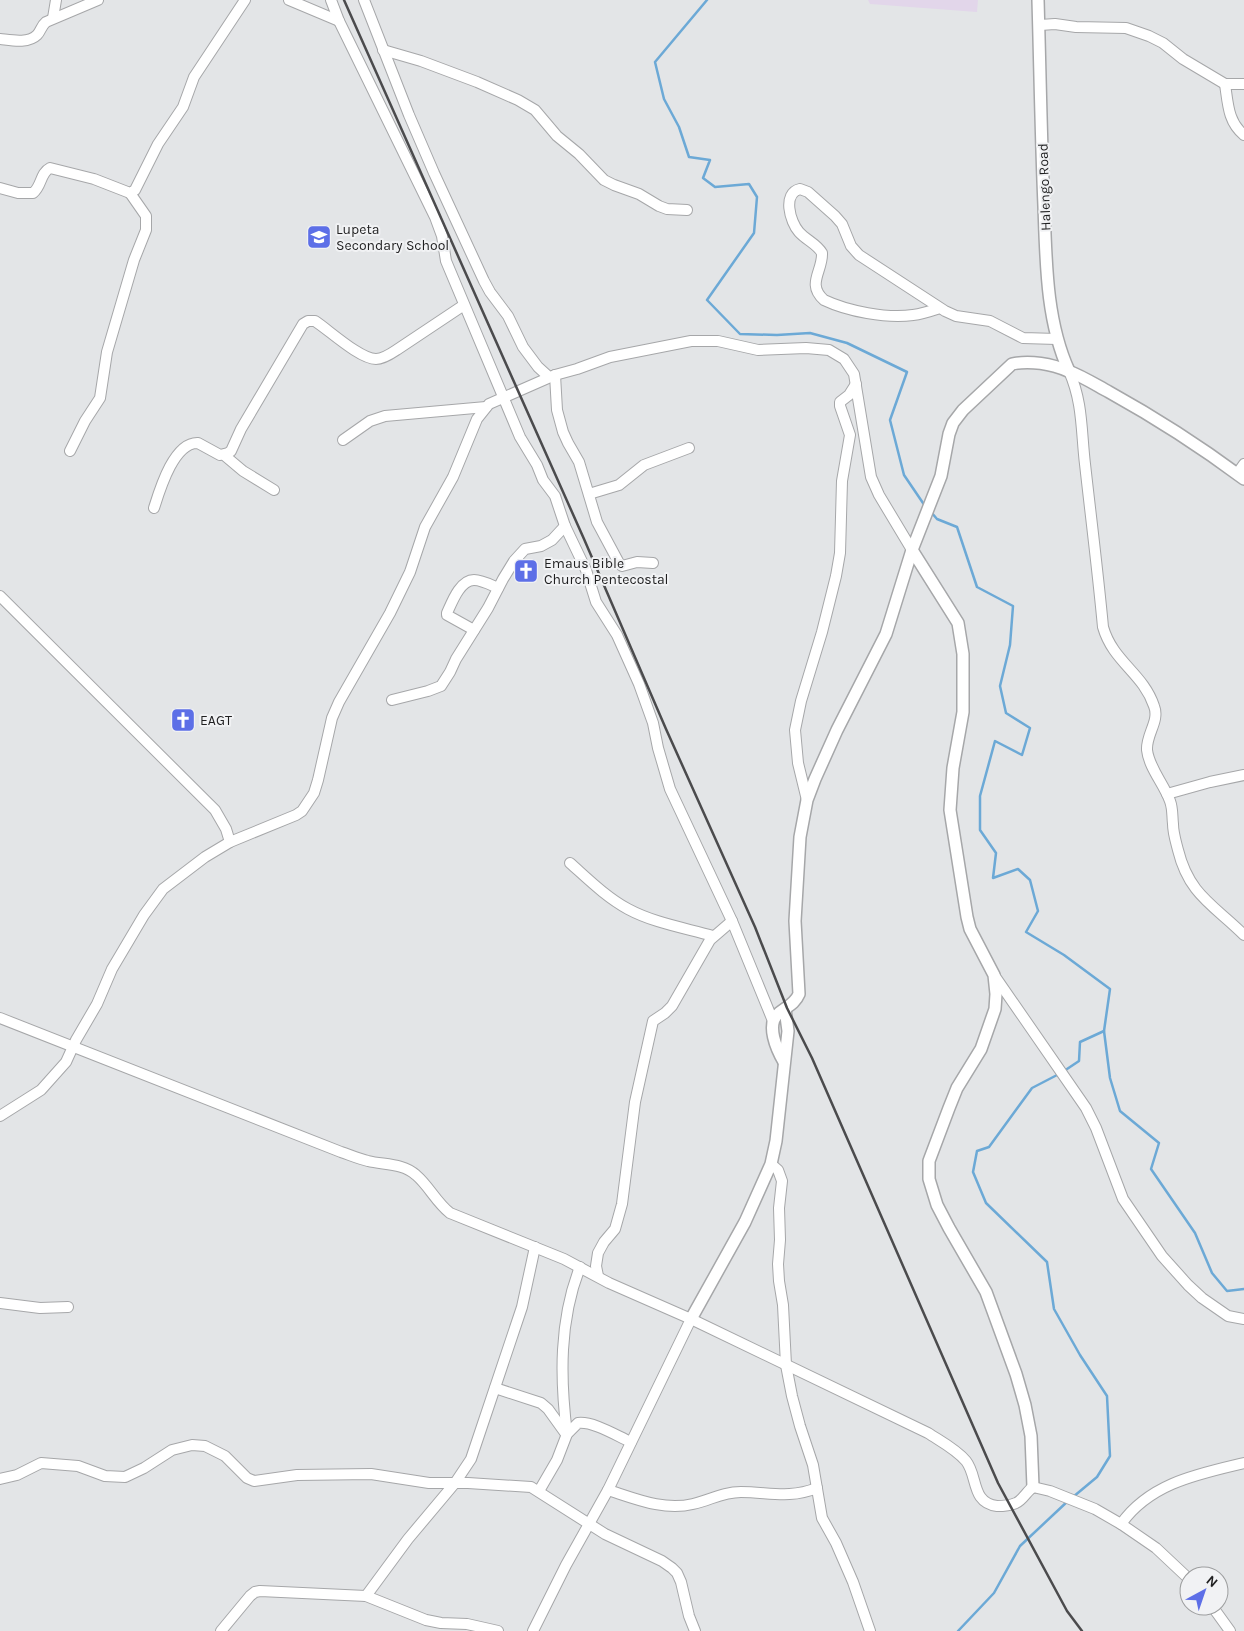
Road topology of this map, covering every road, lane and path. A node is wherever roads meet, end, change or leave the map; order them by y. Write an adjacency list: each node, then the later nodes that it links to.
1 (56, 0): 8 (street)
2 (98, 0): 8 (street)
3 (245, 0): 17 (street)
4 (289, 0): 9 (street)
5 (331, 0): 9 (street)
6 (364, 0): 12 (street)
7 (1038, 0): 10 (street, Halengo Road)
8 (53, 18): 11 (street)
9 (339, 21): 19 (street)
10 (1040, 25): 13 (street); 21 (street, Halengo Road)
11 (0, 39)
12 (383, 50): 18 (street); 23 (street)
13 (1224, 84): 14 (street); 15 (street)
14 (1244, 84)
15 (1244, 136)
16 (0, 188): 17 (street)
17 (130, 193): 29 (street)
18 (687, 210)
19 (464, 305): 25 (street); 30 (street)
20 (940, 308): 20 (street); 21 (street)
21 (1057, 339): 22 (street, Halengo Road)
22 (1069, 371): 32 (street); 37 (street); 44 (street)
23 (552, 376): 24 (street); 25 (street); 34 (street)
24 (856, 384): 37 (street); 45 (street)
25 (504, 397): 26 (street); 36 (street)
26 (486, 407): 27 (street); 46 (street)
27 (343, 440)
28 (689, 448): 34 (street)
29 (70, 451)
30 (224, 455): 33 (street); 35 (street)
31 (1244, 464): 32 (street)
32 (1241, 477)
33 (274, 490)
34 (589, 494): 38 (street)
35 (154, 508)
36 (565, 526): 39 (street); 48 (street)
37 (914, 545): 45 (street); 51 (street)
38 (653, 563)
39 (498, 588): 41 (street); 41 (street)
40 (0, 596): 46 (street)
41 (474, 630): 42 (street)
42 (392, 700)
43 (1244, 775): 44 (street)
44 (1168, 794): 49 (street)
45 (807, 800): 52 (street)
46 (230, 842): 55 (street)
47 (570, 863): 50 (street)
48 (732, 921): 50 (street); 54 (street)
49 (1244, 935)
50 (713, 936): 61 (street)
51 (994, 975): 65 (street); 73 (street)
52 (786, 1009): 54 (street); 56 (street)
53 (0, 1018): 55 (street)
54 (773, 1021): 56 (street)
55 (73, 1046): 57 (street); 59 (street)
56 (784, 1062): 58 (street)
57 (0, 1116)
58 (771, 1164): 64 (street); 66 (street)
59 (535, 1247): 60 (street); 67 (street)
60 (580, 1267): 61 (street); 68 (street)
61 (598, 1276): 64 (street)
62 (0, 1303): 63 (street)
63 (68, 1307)
64 (691, 1319): 66 (street); 69 (street)
65 (1244, 1319)
66 (786, 1365): 73 (street); 74 (street)
67 (495, 1388): 68 (street); 72 (street)
68 (567, 1434): 69 (street); 76 (street)
69 (631, 1442): 75 (street)
70 (1244, 1463): 78 (street)
71 (0, 1479): 72 (street)
72 (455, 1483): 76 (street); 80 (street)
73 (1034, 1487): 78 (street)
74 (816, 1488): 75 (street); 86 (street)
75 (608, 1490): 77 (street)
76 (539, 1491): 77 (street)
77 (590, 1524): 84 (street); 85 (street)
78 (1121, 1524): 79 (street)
79 (1179, 1570)
80 (366, 1596): 82 (street); 83 (street)
81 (1219, 1616): 87 (street)
82 (221, 1631)
83 (498, 1631)
84 (533, 1631)
85 (695, 1631)
86 (870, 1631)
87 (1230, 1631)

